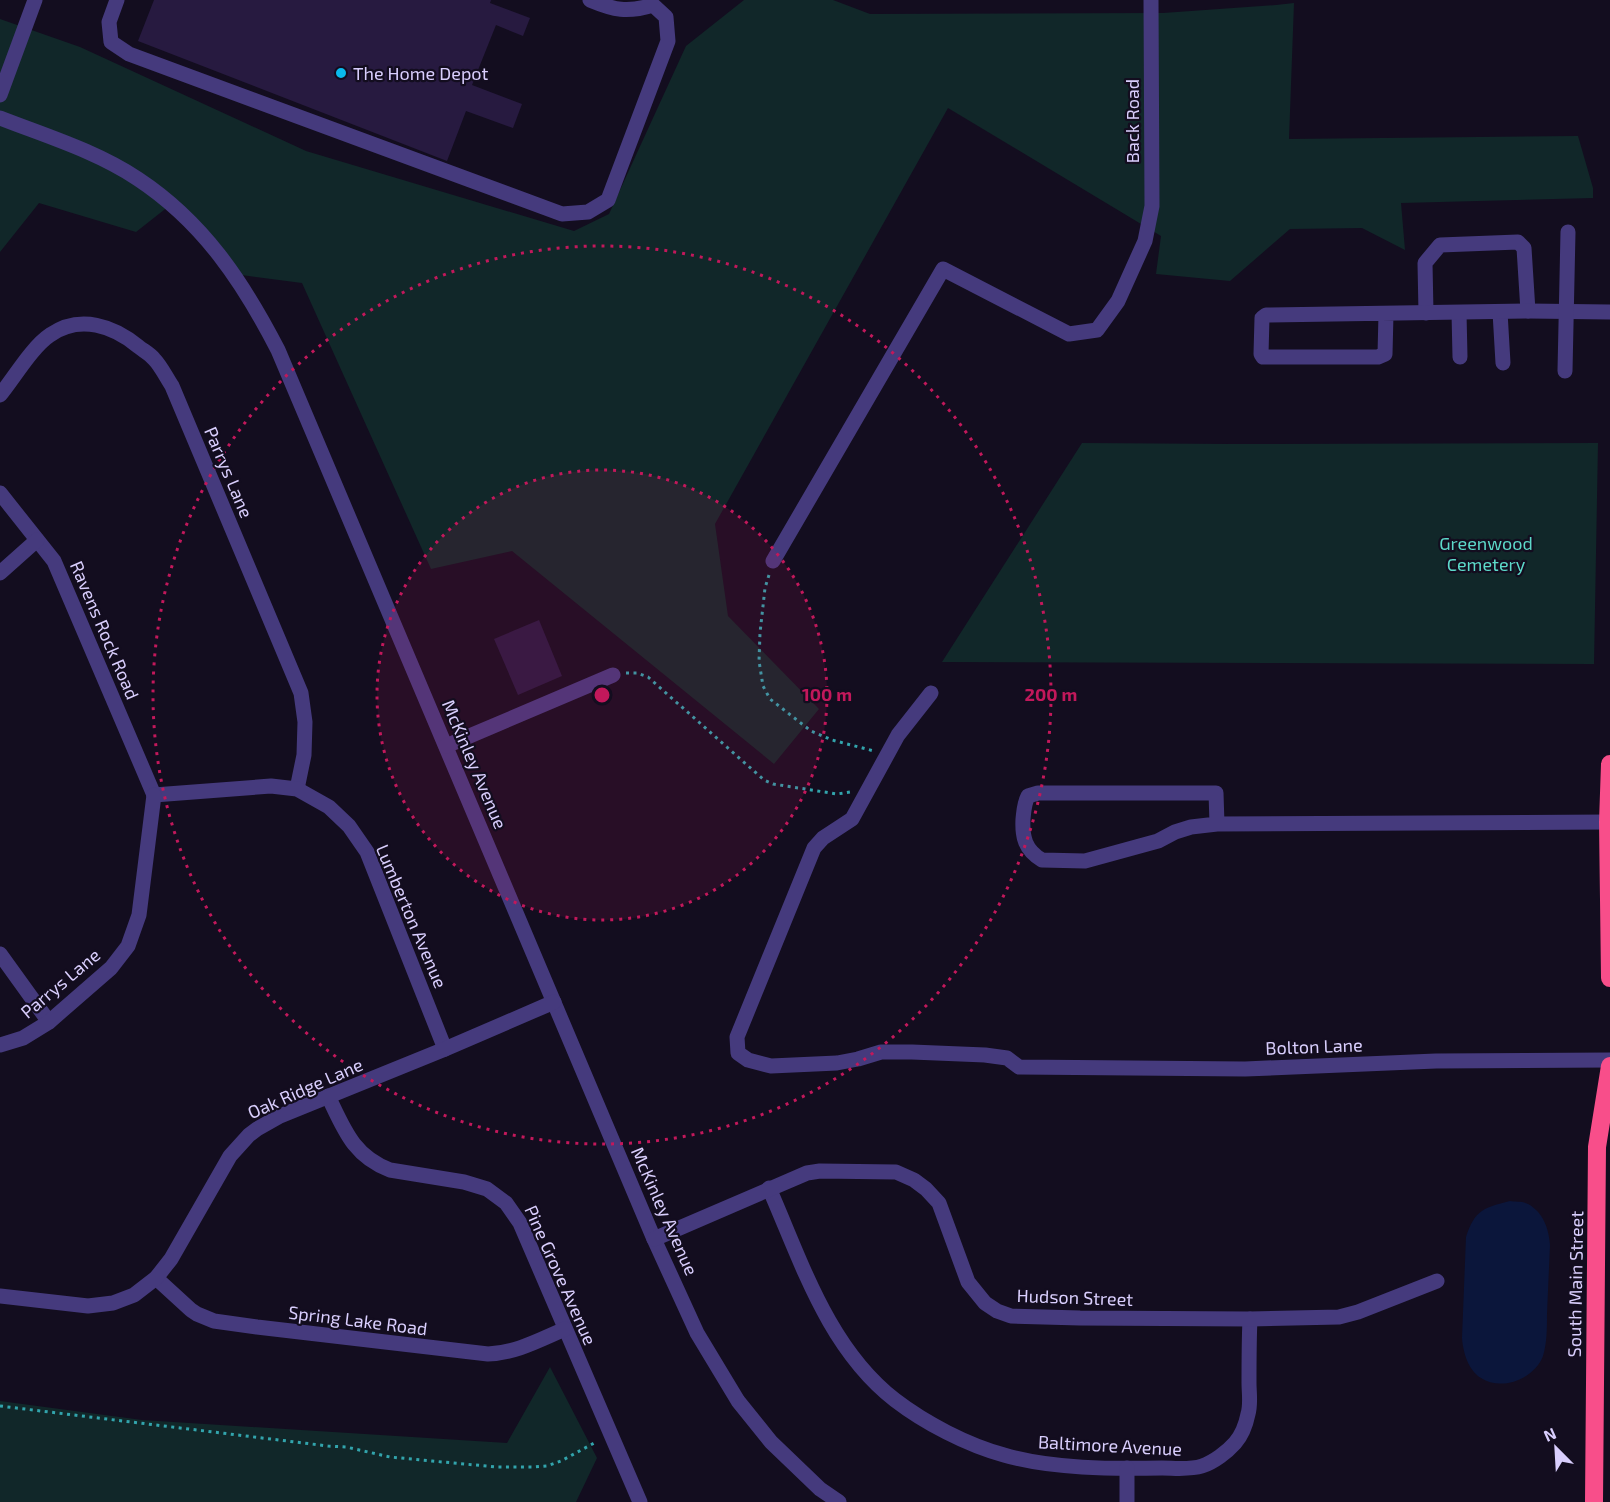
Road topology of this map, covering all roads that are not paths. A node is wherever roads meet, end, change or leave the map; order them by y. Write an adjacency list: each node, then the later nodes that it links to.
1 (35, 0): 6 (street)
2 (117, 0): 5 (street)
3 (1151, 0): 22 (street, Back Road)
4 (594, 1): 5 (street)
5 (654, 2)
6 (0, 95)
7 (0, 118): 26 (street, McKinley Avenue)
8 (1568, 231): 11 (street)
9 (1528, 311): 10 (street); 11 (street); 13 (street)
10 (1500, 312): 14 (street); 17 (street)
11 (1566, 312): 12 (street); 18 (street)
12 (1610, 312)
13 (1426, 313): 14 (street); 15 (street)
14 (1459, 313): 16 (street)
15 (1386, 314): 15 (street)
16 (1460, 357)
17 (1503, 363)
18 (1565, 371)
19 (0, 395): 28 (street, Parrys Lane)
20 (0, 493): 21 (street, Ravens Rock Road)
21 (38, 540): 23 (street); 29 (street, Ravens Rock Road)
22 (773, 561)
23 (0, 573)
24 (613, 675): 26 (street)
25 (931, 693): 38 (street, Bolton Lane)
26 (446, 747): 34 (street, McKinley Avenue)
27 (1610, 764): 30 (highway)
28 (297, 789): 29 (street, Lumberton Avenue); 37 (street, Lumberton Avenue)
29 (154, 795): 35 (street, Parrys Lane)
30 (1608, 822): 31 (street); 33 (highway)
31 (1217, 824): 31 (street)
32 (0, 954): 35 (street)
33 (1610, 978)
34 (554, 1002): 37 (street, Oak Ridge Lane); 43 (street, McKinley Avenue)
35 (49, 1022): 36 (street, Parrys Lane)
36 (0, 1045)
37 (446, 1049): 40 (street, Oak Ridge Lane)
38 (1610, 1060)
39 (1610, 1066): 41 (highway, South Main Street)
40 (328, 1096): 44 (street, Oak Ridge Lane); 48 (street, Pine Grove Avenue)
41 (1604, 1146): 53 (highway, South Main Street)
42 (769, 1188): 43 (street, Hudson Street); 47 (street, Hudson Street); 49 (street, Baltimore Avenue)
43 (654, 1239): 51 (street, McKinley Avenue)
44 (156, 1278): 46 (street, Oak Ridge Lane); 48 (street, Spring Lake Road)
45 (1437, 1281): 47 (street, Hudson Street)
46 (0, 1296)
47 (1250, 1319): 49 (street, Baltimore Avenue)
48 (565, 1329): 50 (street, Pine Grove Avenue)
49 (1127, 1468): 52 (street)
50 (640, 1502)
51 (839, 1502)
52 (1127, 1502)
53 (1594, 1502)

